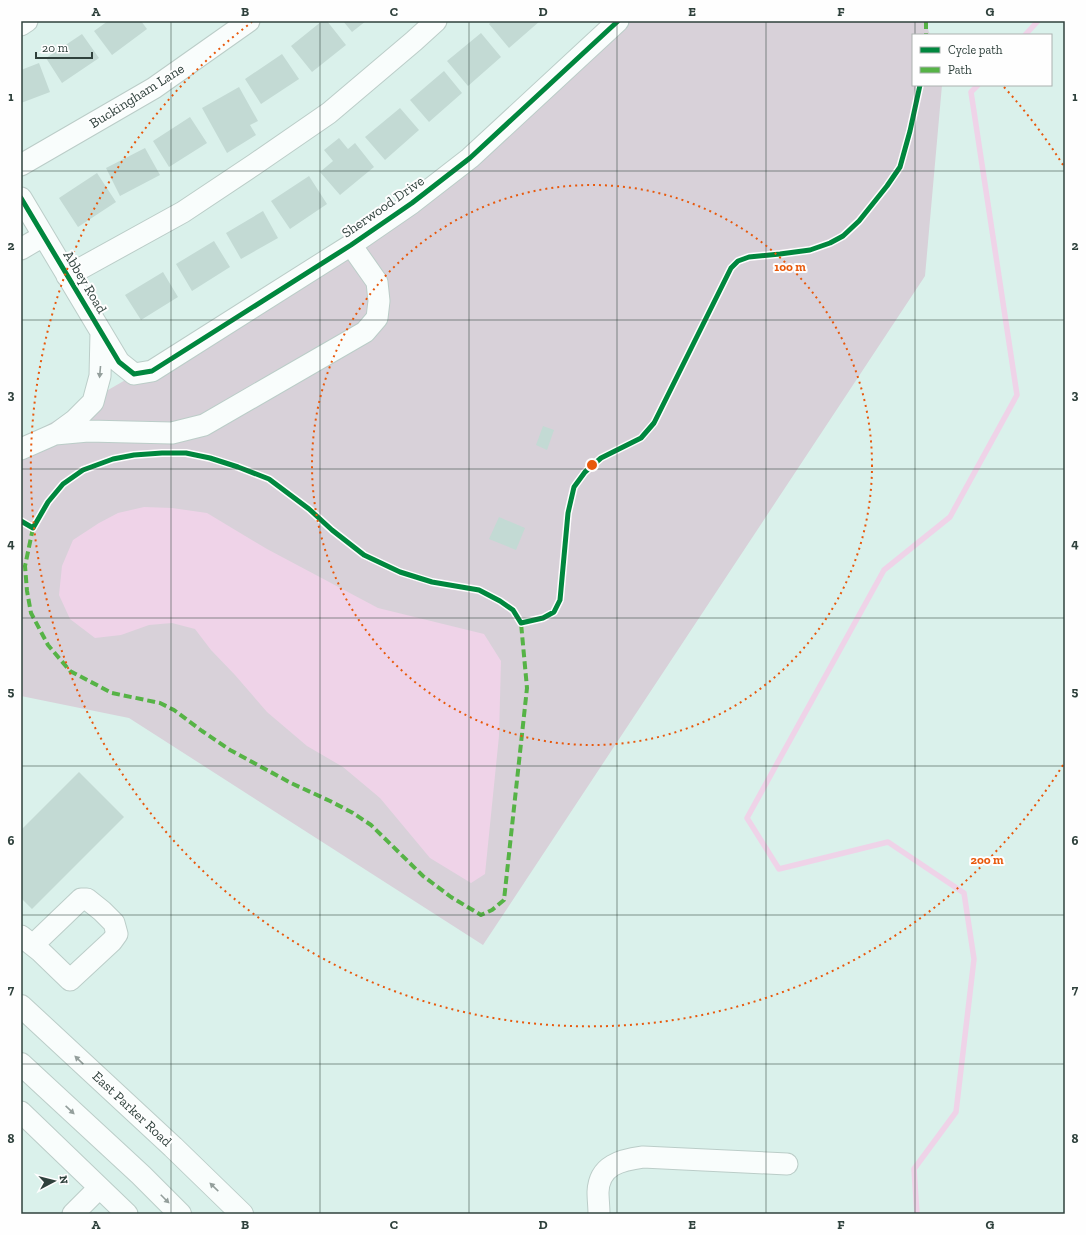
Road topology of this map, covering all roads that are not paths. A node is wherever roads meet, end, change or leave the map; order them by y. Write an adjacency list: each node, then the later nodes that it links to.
1 (27, 21): 5 (street)
2 (250, 21): 6 (street, Buckingham Lane)
3 (436, 21): 11 (street)
4 (618, 21): 9 (street, Sherwood Drive)
5 (21, 25)
6 (21, 164)
7 (21, 198): 8 (street, Abbey Road)
8 (43, 236): 10 (street); 11 (street, Abbey Road)
9 (351, 245): 13 (street, Sherwood Drive); 14 (street)
10 (21, 248)
11 (67, 276): 12 (street, Abbey Road)
12 (101, 333): 13 (street, Abbey Road); 14 (street, one-way to 14)
13 (134, 374)
14 (55, 434): 15 (street)
15 (21, 449)
16 (21, 1006): 24 (main road, East Parker Road, one-way to 16)
17 (21, 1064): 23 (main road, one-way to 23)
18 (21, 1112): 20 (street)
19 (787, 1164): 25 (street)
20 (99, 1188): 21 (street); 22 (street)
21 (73, 1214)
22 (127, 1214)
23 (180, 1214)
24 (242, 1214)
25 (599, 1214)

